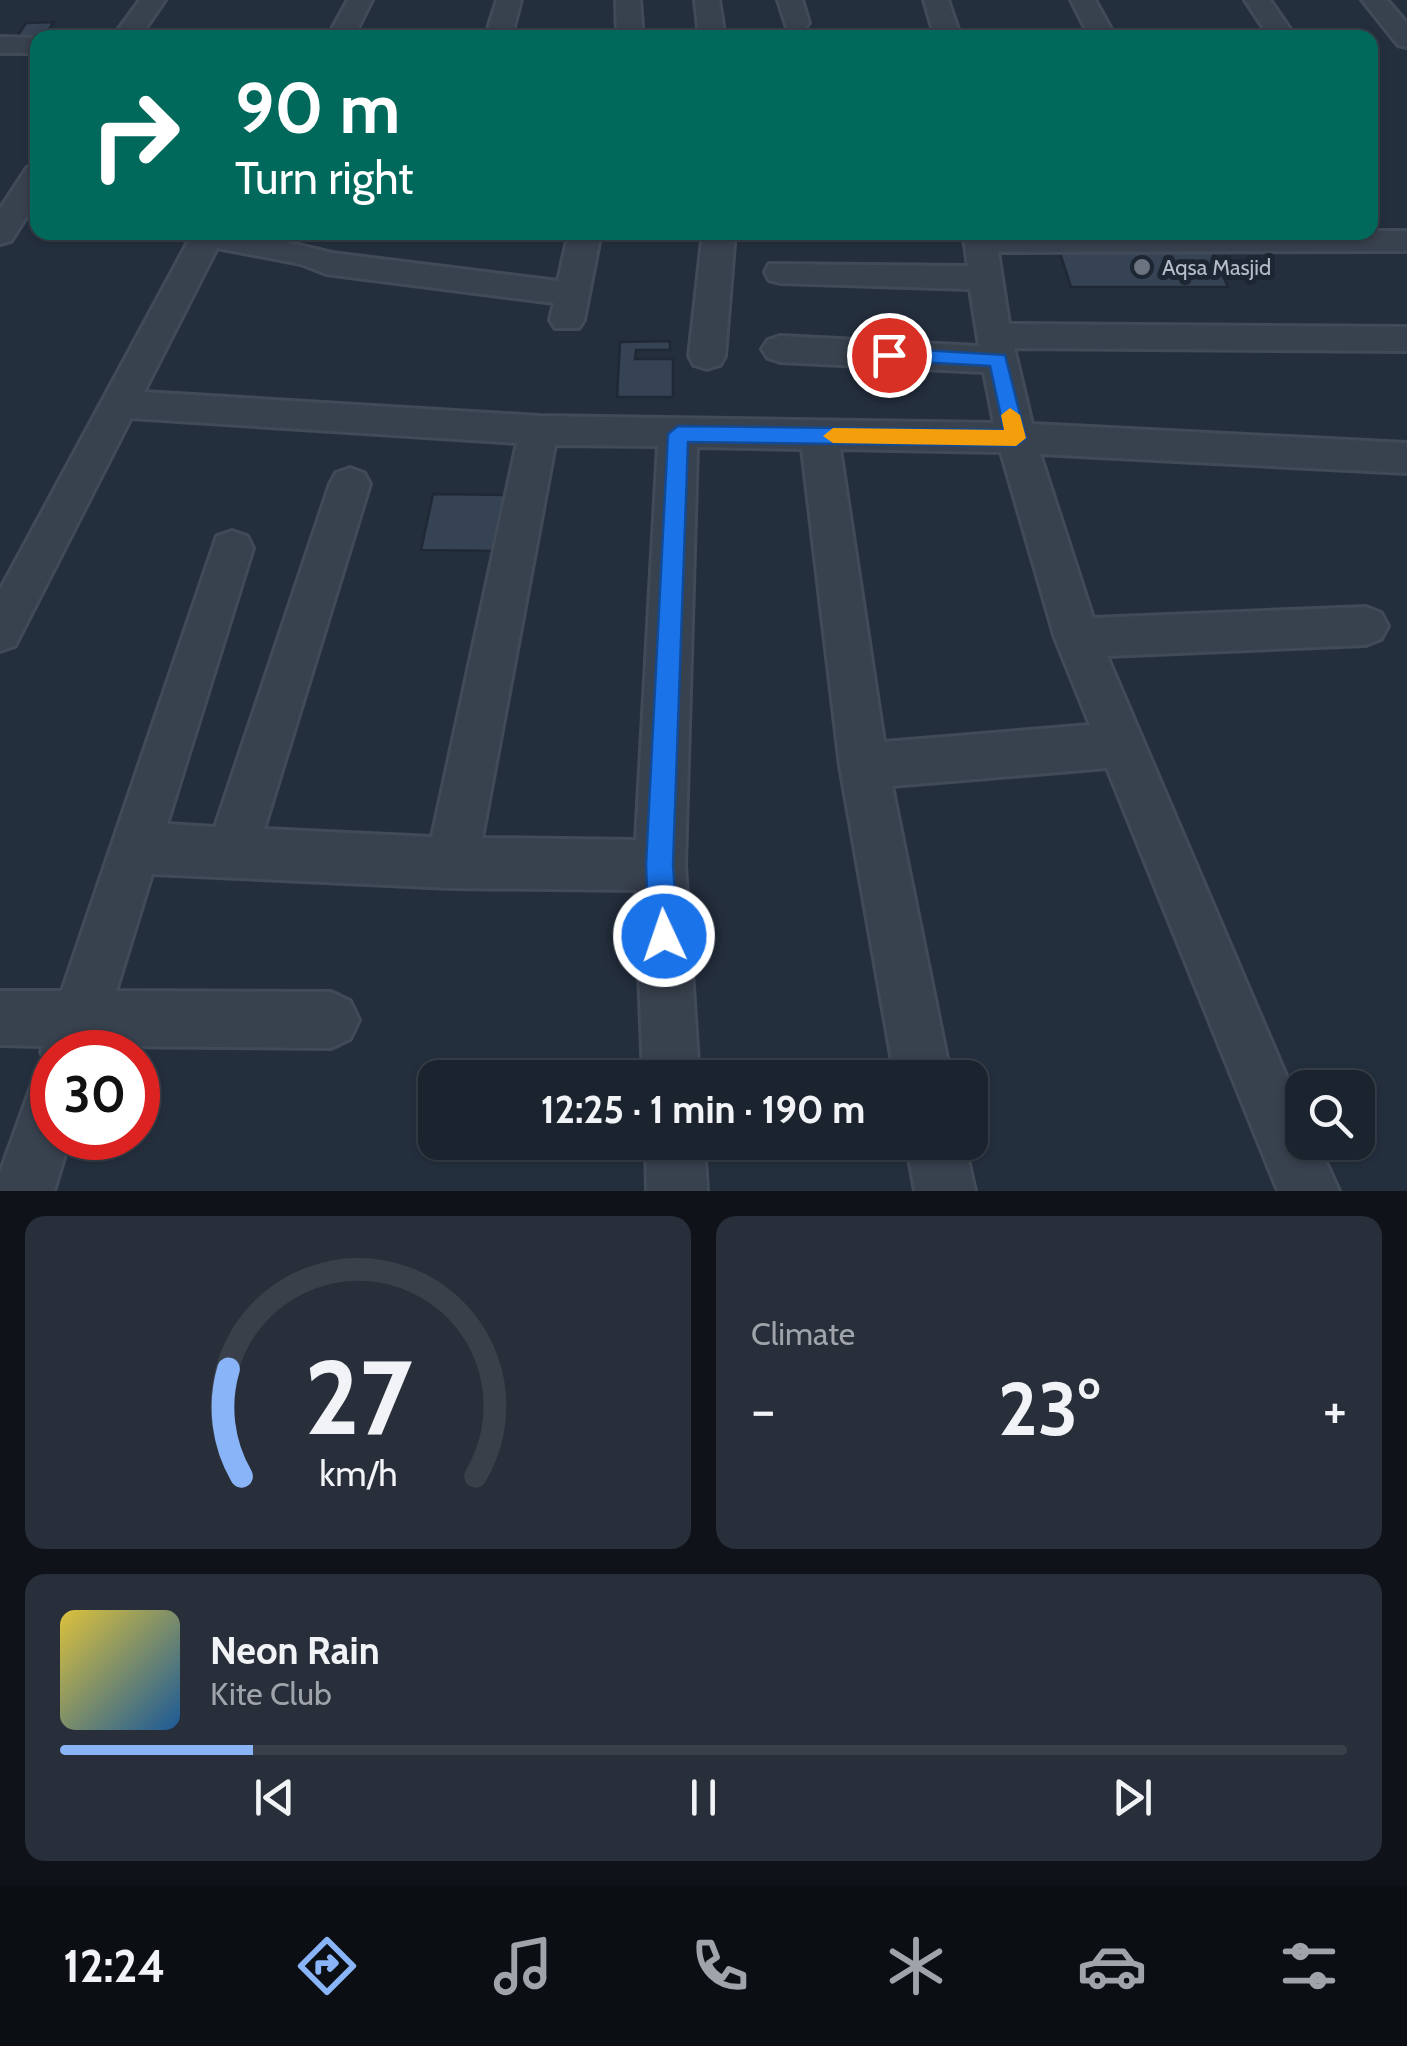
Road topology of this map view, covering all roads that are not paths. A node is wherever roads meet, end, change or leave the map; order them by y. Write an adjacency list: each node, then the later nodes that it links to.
1 (152, 0): 10 (street)
2 (360, 0): 11 (street)
3 (509, 0): 12 (street)
4 (628, 0): 13 (street)
5 (707, 0): 14 (street)
6 (936, 0): 15 (street)
7 (1083, 0): 16 (street)
8 (1257, 0): 17 (street)
9 (1374, 0): 18 (street)
10 (131, 30)
11 (344, 30)
12 (500, 30)
13 (630, 30)
14 (711, 30)
15 (945, 30)
16 (1100, 30)
17 (1278, 30)
18 (1407, 39)
19 (30, 45): 20 (street)
20 (0, 46)
21 (18, 208): 22 (street)
22 (0, 234)
23 (199, 240): 36 (street)
24 (236, 240): 25 (street)
25 (583, 240)
26 (718, 240): 35 (street)
27 (1149, 240): 30 (street)
28 (1354, 240): 29 (street)
29 (1407, 241)
30 (982, 251): 31 (street); 33 (street)
31 (781, 272)
32 (1407, 338): 33 (street)
33 (996, 348): 34 (street); 40 (street)
34 (780, 349)
35 (707, 356)
36 (121, 404): 37 (street); 45 (street)
37 (539, 430): 38 (street); 51 (street)
38 (678, 434): 39 (street); 52 (street)
39 (819, 436): 40 (street); 48 (street)
40 (1016, 438): 41 (street); 46 (street)
41 (1407, 458)
42 (350, 484): 50 (street)
43 (232, 548): 49 (street)
44 (1366, 626): 46 (street)
45 (0, 632)
46 (1078, 638): 47 (street)
47 (1121, 744): 48 (street); 66 (street)
48 (864, 766): 59 (street)
49 (136, 848): 50 (street); 56 (street)
50 (232, 852): 51 (street)
51 (452, 863): 52 (street)
52 (660, 865): 58 (street)
53 (0, 1018): 55 (street)
54 (330, 1020): 57 (street)
55 (49, 1030)
56 (76, 1030)
57 (160, 1031)
58 (670, 1060)
59 (920, 1060)
60 (34, 1160): 63 (street)
61 (676, 1160): 64 (street)
62 (939, 1160): 65 (street)
63 (24, 1191)
64 (677, 1191)
65 (945, 1191)
66 (1310, 1191)

